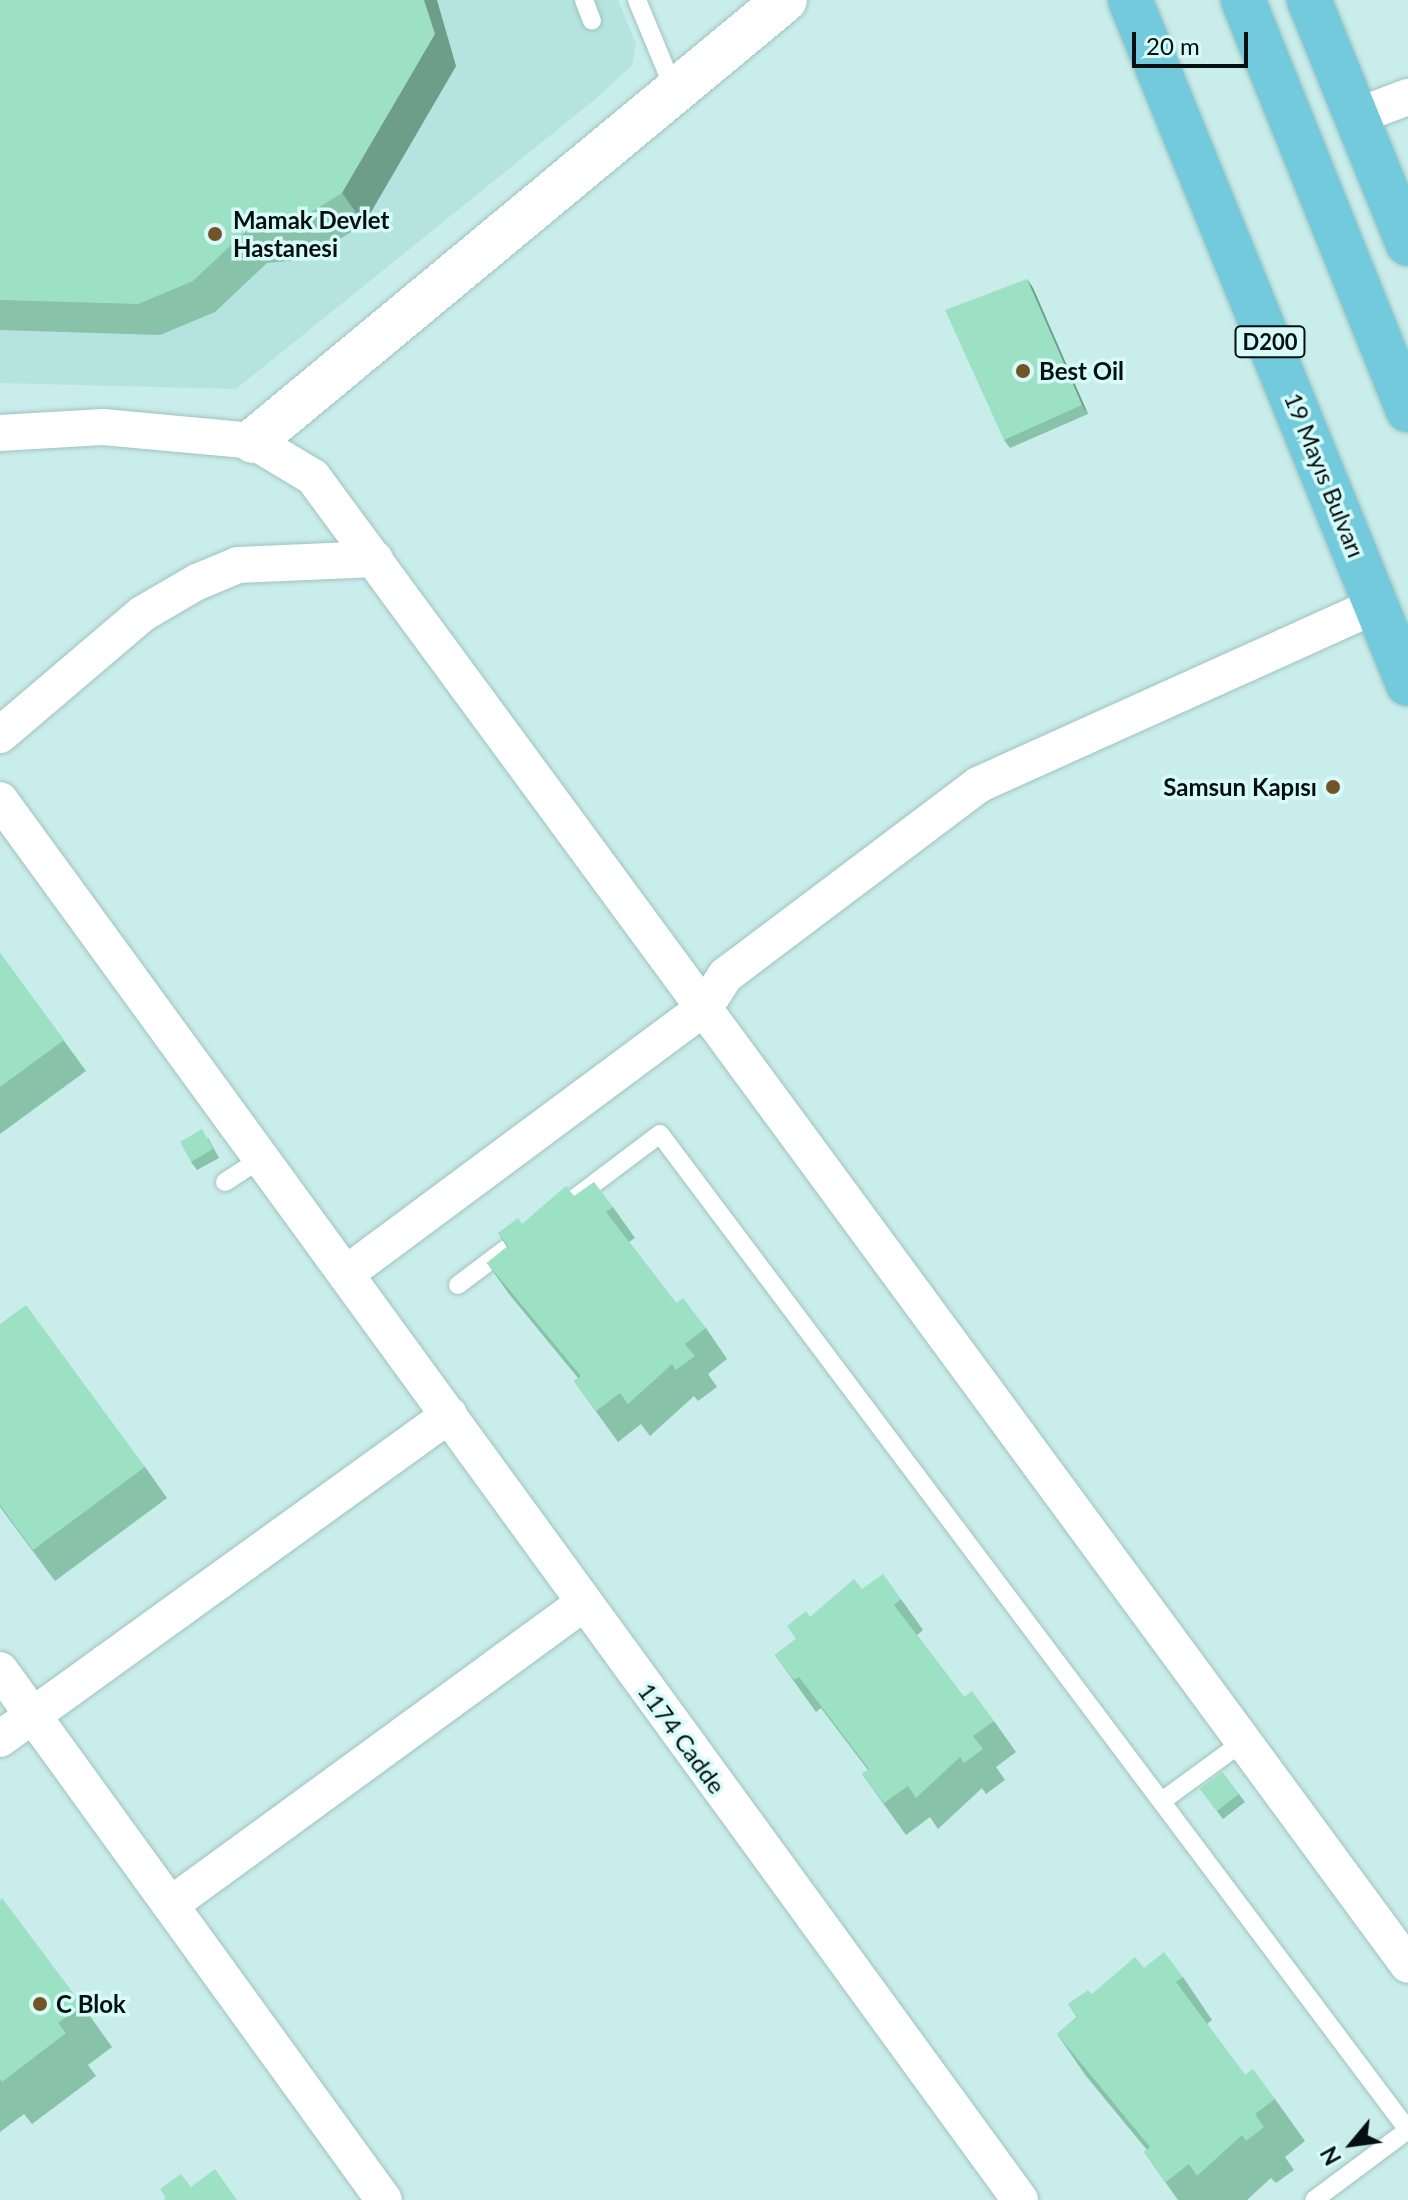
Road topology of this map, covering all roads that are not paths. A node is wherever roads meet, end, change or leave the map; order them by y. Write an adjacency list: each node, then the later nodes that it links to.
1 (584, 0): 8 (lane)
2 (637, 0): 10 (lane)
3 (785, 0): 10 (street)
4 (1130, 0): 18 (highway, 19 Mayıs Bulvarı / D200)
5 (1243, 0): 14 (highway)
6 (1309, 0): 9 (highway)
7 (1324, 0): 9 (street)
8 (592, 21)
9 (1337, 58): 12 (highway)
10 (673, 87): 16 (street)
11 (1408, 97): 12 (street)
12 (1360, 115): 13 (highway)
13 (1408, 244)
14 (1408, 410)
15 (0, 433): 16 (street)
16 (253, 441): 17 (street)
17 (375, 559): 20 (street); 22 (street)
18 (1378, 604): 19 (highway, 19 Mayıs Bulvarı / D200); 22 (street)
19 (1408, 684)
20 (0, 735)
21 (0, 800): 23 (street, 1174 Cadde)
22 (705, 1007): 27 (street); 34 (street)
23 (262, 1158): 24 (lane); 27 (street, 1174 Cadde)
24 (225, 1182)
25 (559, 1209): 35 (lane)
26 (521, 1238): 28 (lane)
27 (347, 1273): 29 (street, 1174 Cadde)
28 (458, 1285)
29 (449, 1415): 30 (street, 1174 Cadde); 32 (street)
30 (584, 1603): 36 (street); 39 (street, 1174 Cadde)
31 (0, 1670): 32 (street)
32 (32, 1715): 33 (street); 36 (street)
33 (0, 1739)
34 (1244, 1741): 35 (lane); 37 (street)
35 (1162, 1801): 40 (lane)
36 (170, 1905): 38 (street)
37 (1408, 1965)
38 (384, 2200)
39 (1020, 2200)
40 (1314, 2200)

